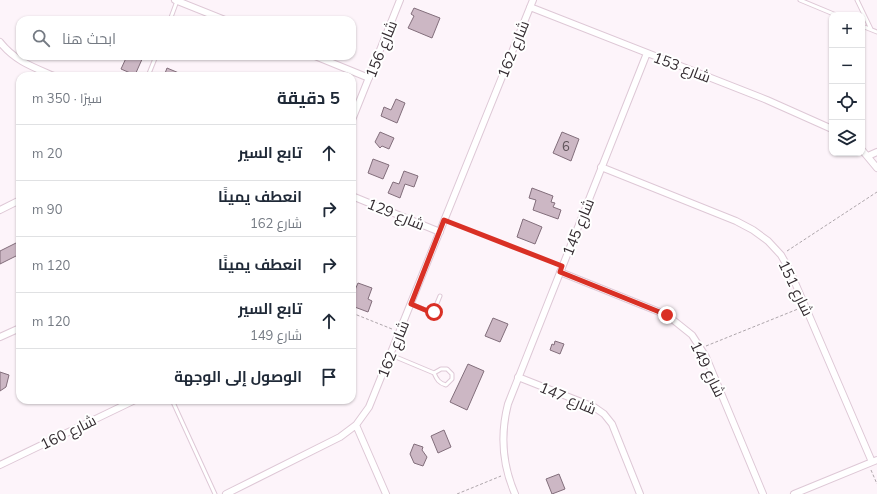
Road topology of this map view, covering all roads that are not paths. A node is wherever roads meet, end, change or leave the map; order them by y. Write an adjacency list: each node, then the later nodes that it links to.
1 (176, 0): 6 (street); 9 (lane)
2 (400, 0): 24 (street, شارع 156)
3 (533, 0): 7 (street, شارع 162)
4 (800, 0): 8 (lane)
5 (857, 0): 12 (lane)
6 (185, 2): 10 (street)
7 (530, 7): 15 (street, شارع 153); 35 (street, شارع 162)
8 (829, 12)
9 (171, 16)
10 (216, 16)
11 (865, 27): 12 (lane)
12 (871, 29): 13 (lane)
13 (877, 32)
14 (0, 42): 16 (street)
15 (647, 53): 26 (street, شارع 153); 30 (street, شارع 145)
16 (16, 58)
17 (18, 60): 20 (street)
18 (154, 60): 21 (lane)
19 (325, 60): 22 (street)
20 (44, 72)
21 (150, 72)
22 (354, 72)
23 (356, 73): 24 (street)
24 (369, 78): 25 (street, شارع 156)
25 (356, 110)
26 (829, 128)
27 (877, 152): 29 (street)
28 (865, 153): 29 (street)
29 (868, 156): 31 (street)
30 (601, 167): 36 (street, شارع 145); 47 (street, شارع 151)
31 (877, 168)
32 (356, 198): 35 (street, شارع 129)
33 (16, 202): 34 (street)
34 (0, 210)
35 (440, 232): 38 (street, شارع 162)
36 (561, 269): 43 (street, شارع 145); 54 (street, شارع 149)
37 (440, 296): 38 (lane)
38 (411, 304): 41 (street, شارع 162)
39 (16, 330): 40 (street)
40 (0, 337)
41 (391, 355): 42 (lane); 46 (street, شارع 162)
42 (434, 373): 42 (lane)
43 (518, 377): 52 (street, شارع 145); 53 (street, شارع 147)
44 (128, 404): 48 (street, شارع 160)
45 (174, 404): 49 (lane)
46 (356, 425): 50 (street, شارع 162); 51 (street)
47 (872, 462): 55 (street)
48 (0, 465)
49 (215, 494)
50 (226, 494)
51 (386, 494)
52 (515, 494)
53 (640, 494)
54 (763, 494)
55 (794, 494)

